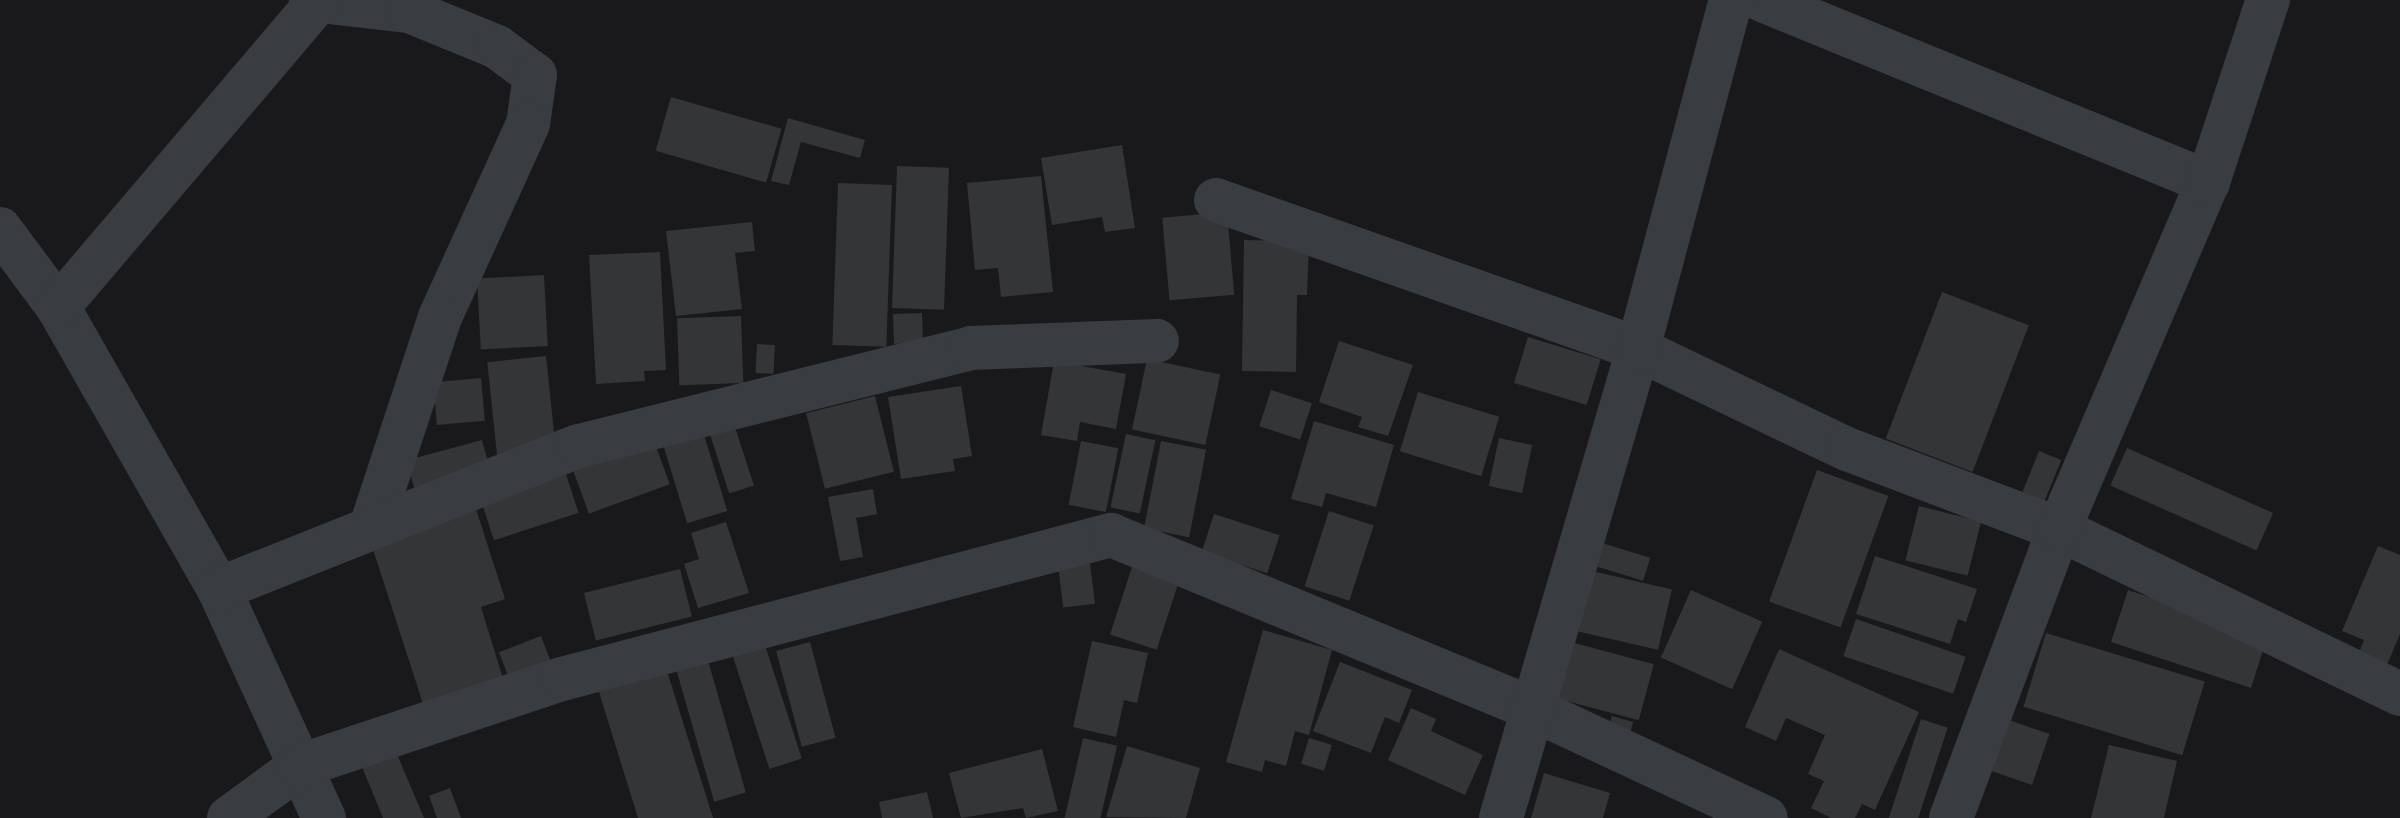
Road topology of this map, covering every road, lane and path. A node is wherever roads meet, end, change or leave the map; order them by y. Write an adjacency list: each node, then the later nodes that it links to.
1 (1731, 0): 10 (street)
2 (1762, 0): 5 (street)
3 (2268, 0): 5 (street)
4 (316, 1): 8 (street); 11 (street)
5 (2208, 182): 12 (street)
6 (1216, 200): 10 (street)
7 (0, 229): 8 (street)
8 (58, 307): 13 (street)
9 (1157, 341): 11 (street)
10 (1638, 349): 12 (street); 15 (street)
11 (371, 527): 13 (street)
12 (2059, 529): 14 (street); 21 (street)
13 (219, 589): 16 (street)
14 (2400, 694)
15 (1530, 708): 16 (street); 19 (street); 20 (street)
16 (300, 766): 17 (street); 18 (street)
17 (229, 818)
18 (324, 818)
19 (1501, 818)
20 (1766, 818)
21 (1951, 818)

